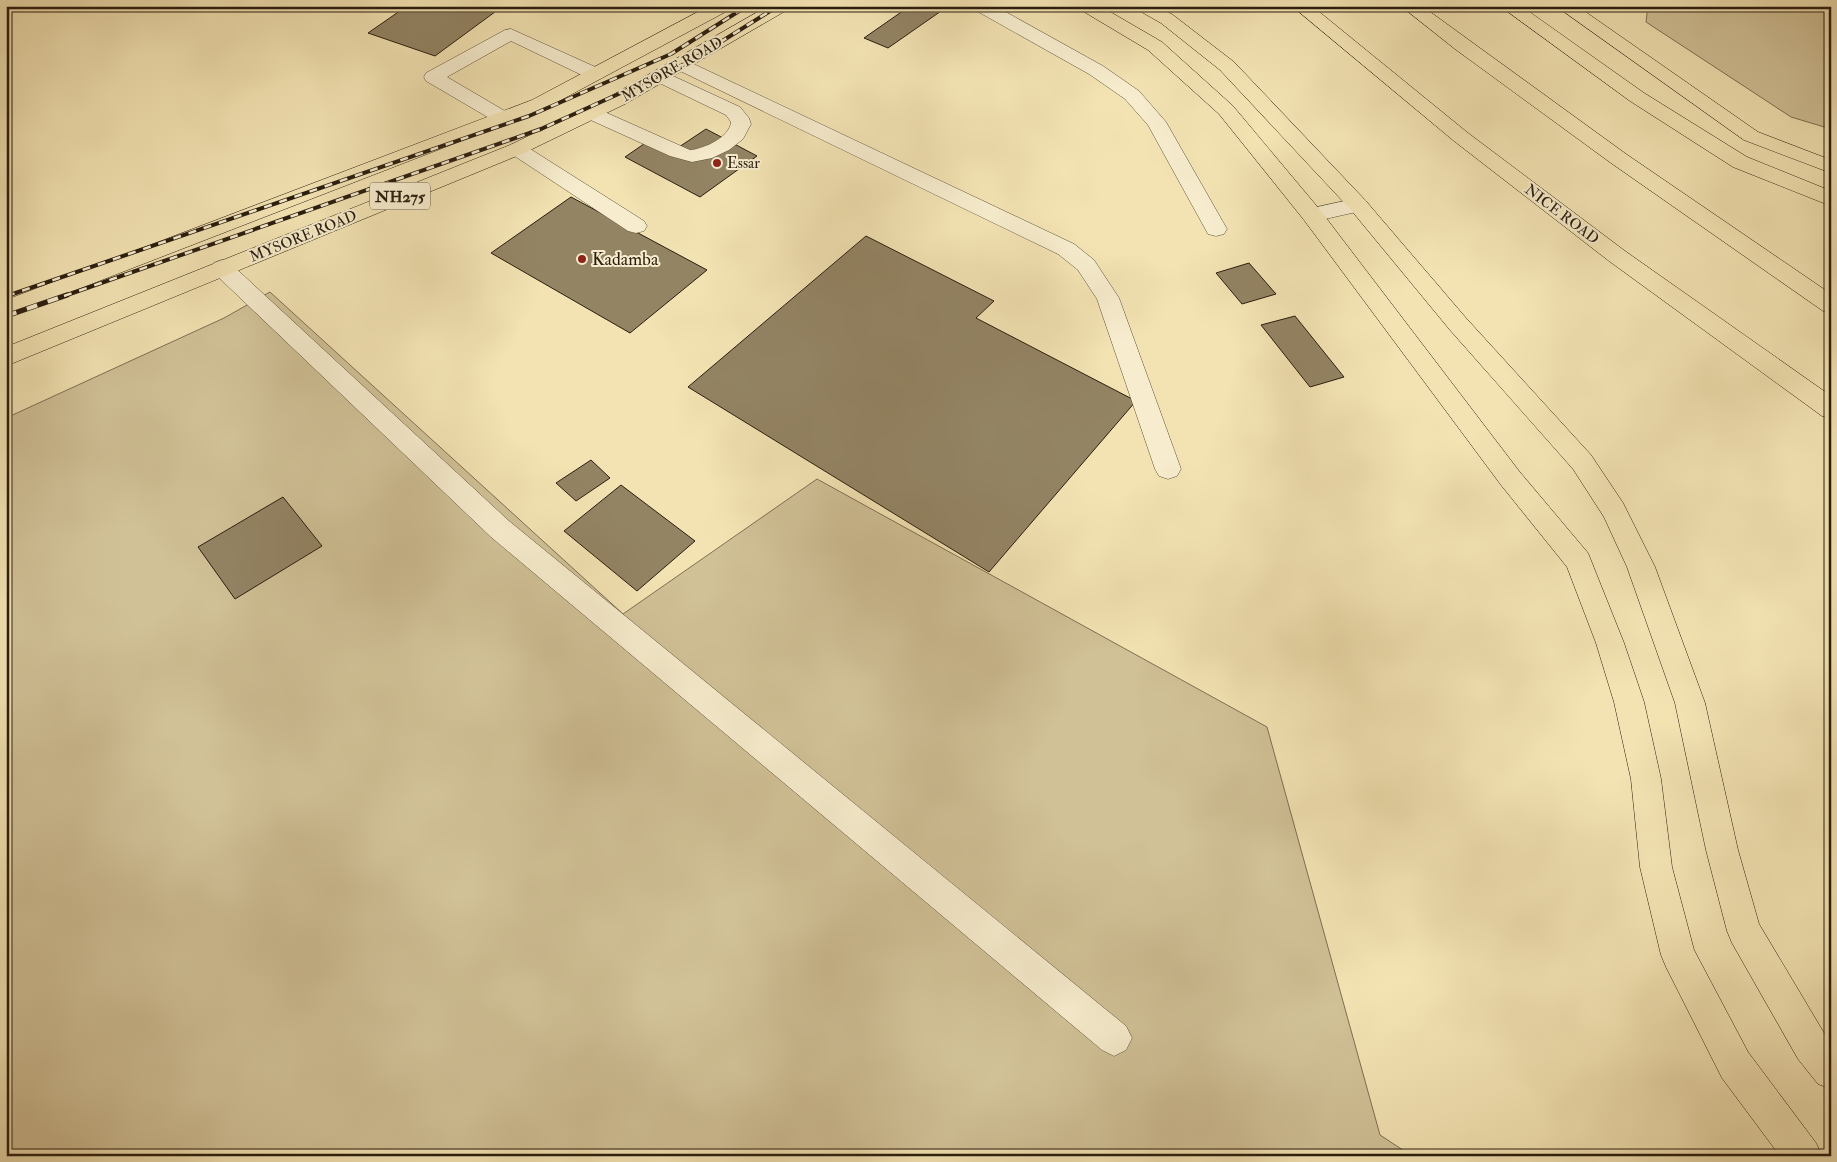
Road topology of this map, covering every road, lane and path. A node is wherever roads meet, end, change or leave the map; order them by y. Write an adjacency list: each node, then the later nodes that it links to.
1 (723, 6): 11 (highway, MYSORE ROAD / NH275)
2 (781, 6): 10 (highway, MYSORE ROAD / NH275)
3 (981, 6): 21 (lane)
4 (1087, 6): 19 (highway)
5 (1144, 6): 18 (highway)
6 (1302, 6): 26 (highway, NICE ROAD)
7 (1410, 6): 23 (highway)
8 (1509, 6): 17 (highway)
9 (1565, 6): 16 (highway)
10 (681, 64): 12 (highway, MYSORE ROAD / NH275); 27 (lane)
11 (595, 74): 14 (highway, MYSORE ROAD / NH275); 14 (lane)
12 (660, 76): 13 (highway, MYSORE ROAD / NH275); 13 (lane)
13 (591, 113): 15 (highway, MYSORE ROAD / NH275)
14 (503, 118): 24 (highway, MYSORE ROAD / NH275)
15 (516, 149): 20 (lane); 22 (highway, MYSORE ROAD / NH275)
16 (1831, 167)
17 (1831, 199)
18 (1358, 205): 19 (lane); 29 (highway)
19 (1312, 215): 30 (highway)
20 (636, 226)
21 (1216, 229)
22 (222, 268): 25 (highway, MYSORE ROAD / NH275); 28 (lane)
23 (1831, 306)
24 (6, 309)
25 (6, 357)
26 (1831, 409)
27 (1168, 469)
28 (1114, 1038)
29 (1831, 1071)
30 (1803, 1156)

